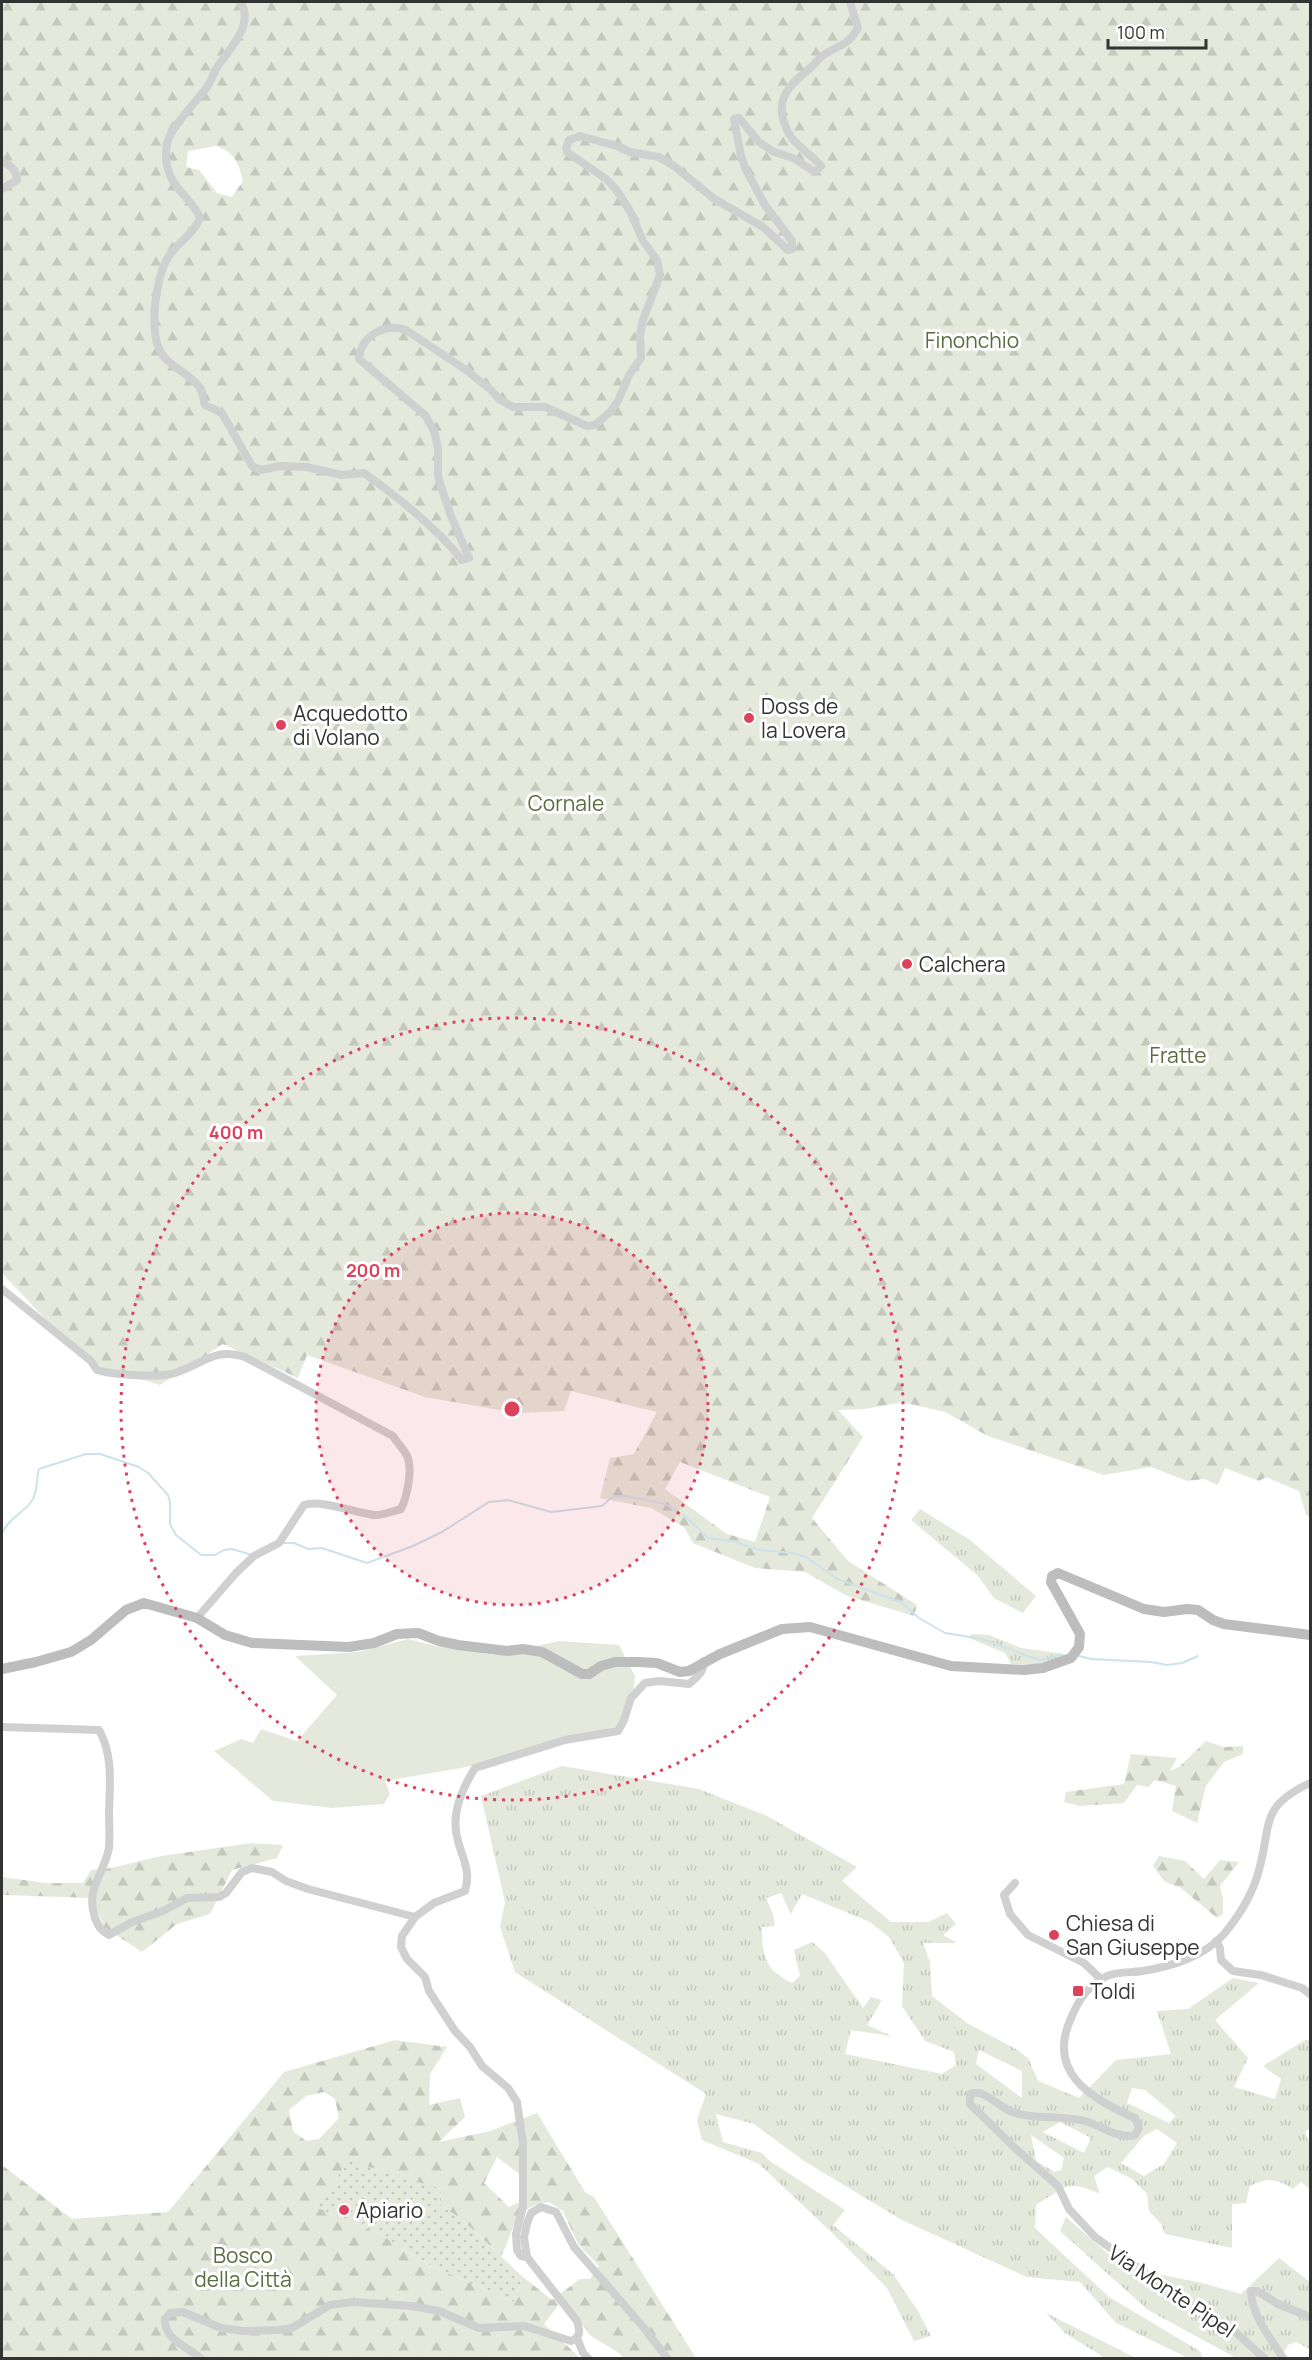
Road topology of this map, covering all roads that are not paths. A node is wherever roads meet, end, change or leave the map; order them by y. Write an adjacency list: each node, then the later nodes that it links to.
1 (240, 2): 2 (street)
2 (850, 2)
3 (2, 161): 4 (street)
4 (2, 189)
5 (2, 1289): 6 (street)
6 (197, 1618): 8 (street); 9 (street)
7 (1311, 1635): 8 (street)
8 (704, 1661): 13 (street)
9 (2, 1670)
10 (2, 1727): 13 (street)
11 (1311, 1783): 14 (street)
12 (1015, 1883): 15 (street)
13 (415, 1917): 17 (street)
14 (1216, 1941): 15 (street); 16 (street)
15 (1102, 1980): 23 (street, Via Monte Pipel)
16 (1311, 1994)
17 (527, 2257): 19 (street); 22 (street)
18 (1311, 2317): 24 (street)
19 (577, 2338): 20 (street); 21 (street)
20 (200, 2358)
21 (588, 2358)
22 (667, 2358)
23 (1264, 2358)
24 (1283, 2358)

